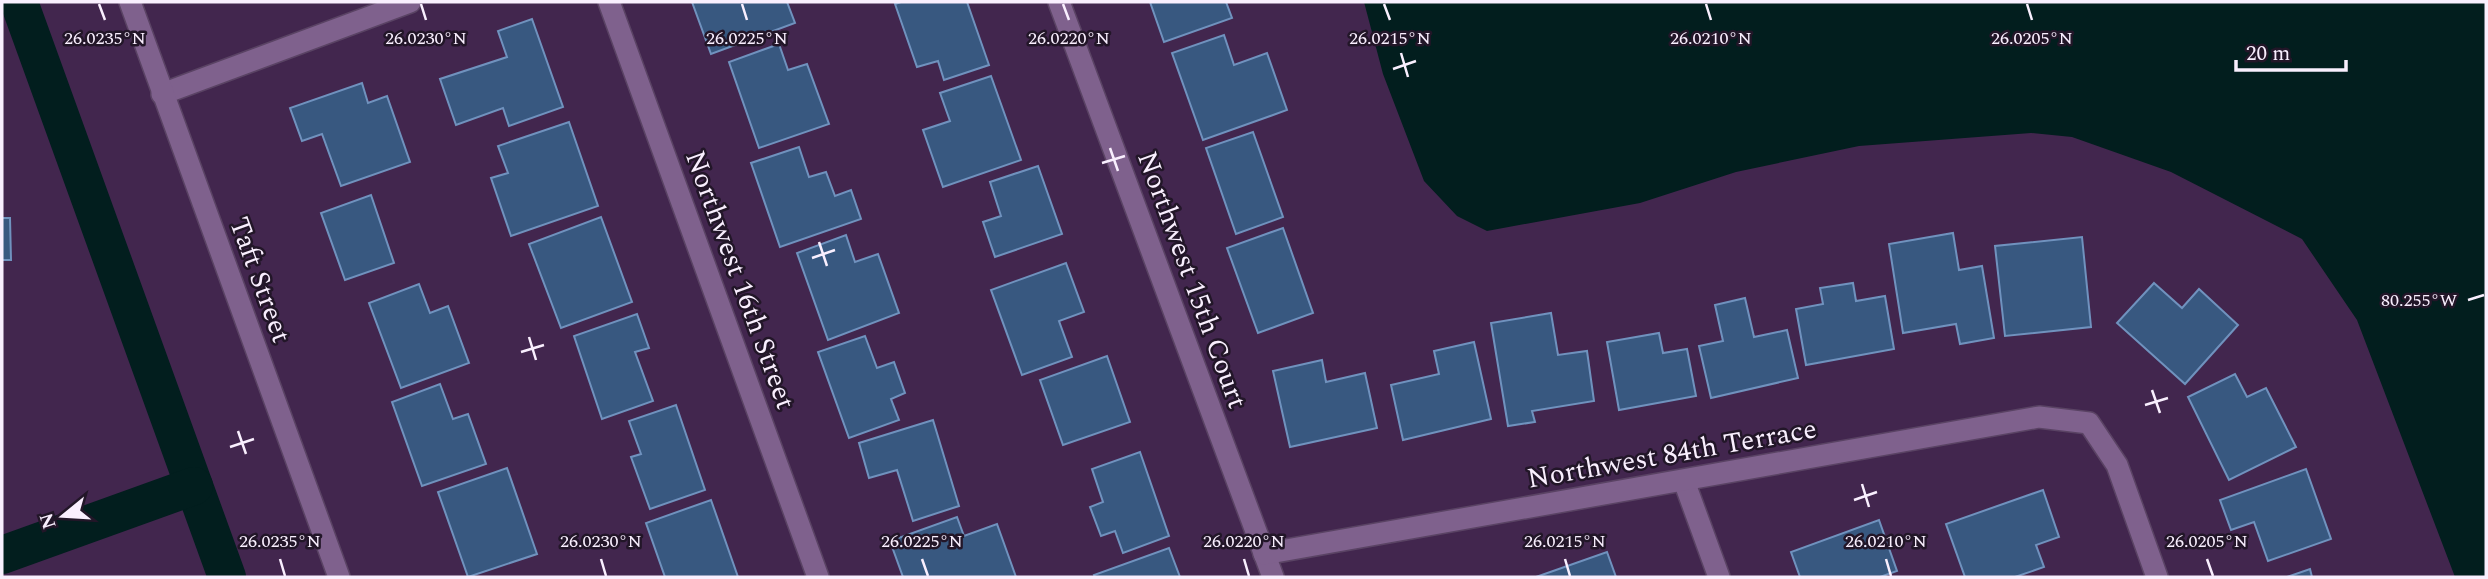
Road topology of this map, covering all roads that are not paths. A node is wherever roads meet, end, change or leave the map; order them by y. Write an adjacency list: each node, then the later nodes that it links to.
1 (130, 2): 5 (street, Taft Street)
2 (410, 2): 5 (street)
3 (610, 2): 9 (street, Northwest 16th Street)
4 (1059, 2): 7 (street, Northwest 15th Court)
5 (162, 94): 8 (street, Taft Street)
6 (1684, 481): 7 (street, Northwest 84th Terrace); 11 (street); 12 (street, Northwest 84th Terrace)
7 (1265, 554): 10 (street, Northwest 15th Court)
8 (339, 577)
9 (818, 577)
10 (1273, 577)
11 (1718, 577)
12 (2157, 577)

